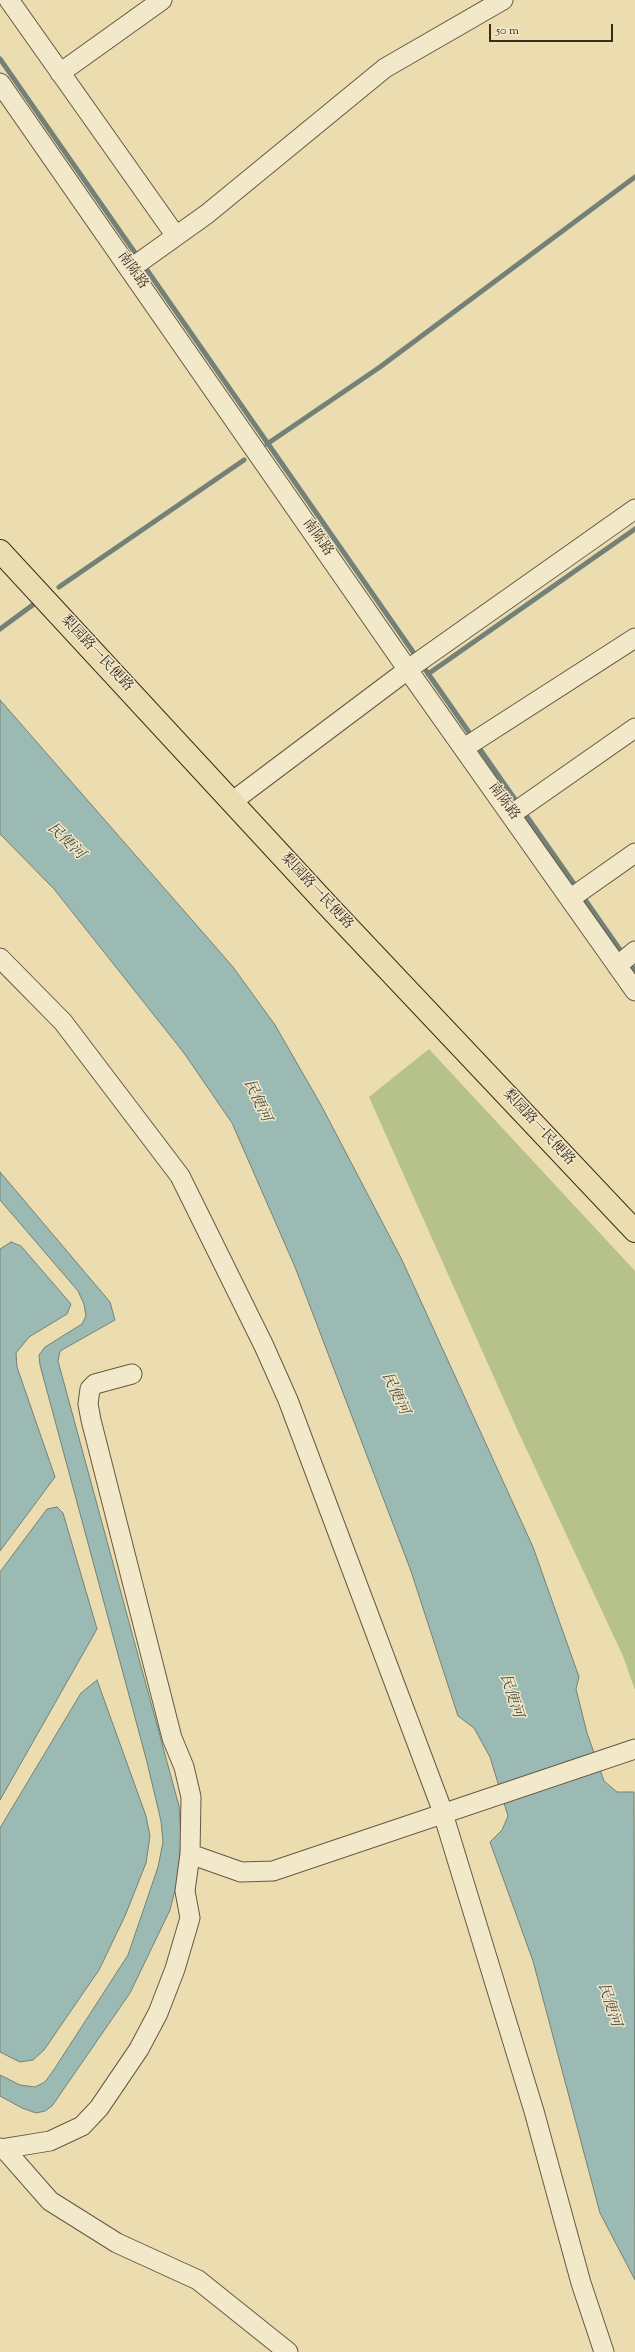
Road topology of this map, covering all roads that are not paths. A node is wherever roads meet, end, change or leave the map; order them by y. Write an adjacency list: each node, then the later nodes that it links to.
1 (162, 0): 4 (street)
2 (503, 0): 6 (street)
3 (11, 6): 4 (street)
4 (60, 73): 6 (street)
5 (0, 83): 7 (street, 南陈路)
6 (176, 236): 7 (street)
7 (137, 264): 11 (street, 南陈路)
8 (635, 509): 11 (street)
9 (0, 550): 14 (main road, 梨园路一民便路)
10 (635, 638): 13 (street)
11 (416, 664): 13 (street, 南陈路); 14 (street)
12 (635, 728): 15 (street)
13 (471, 744): 15 (street, 南陈路)
14 (233, 801): 21 (main road, 梨园路一民便路)
15 (518, 810): 17 (street, 南陈路)
16 (635, 853): 17 (street)
17 (577, 894): 19 (street, 南陈路)
18 (0, 958): 24 (street)
19 (626, 958): 20 (street, 南陈路)
20 (635, 991)
21 (635, 1231)
22 (132, 1374): 25 (street)
23 (635, 1749): 24 (street)
24 (443, 1812): 25 (street); 28 (street)
25 (190, 1854): 26 (street)
26 (1, 2148): 27 (street)
27 (288, 2352)
28 (604, 2352)

